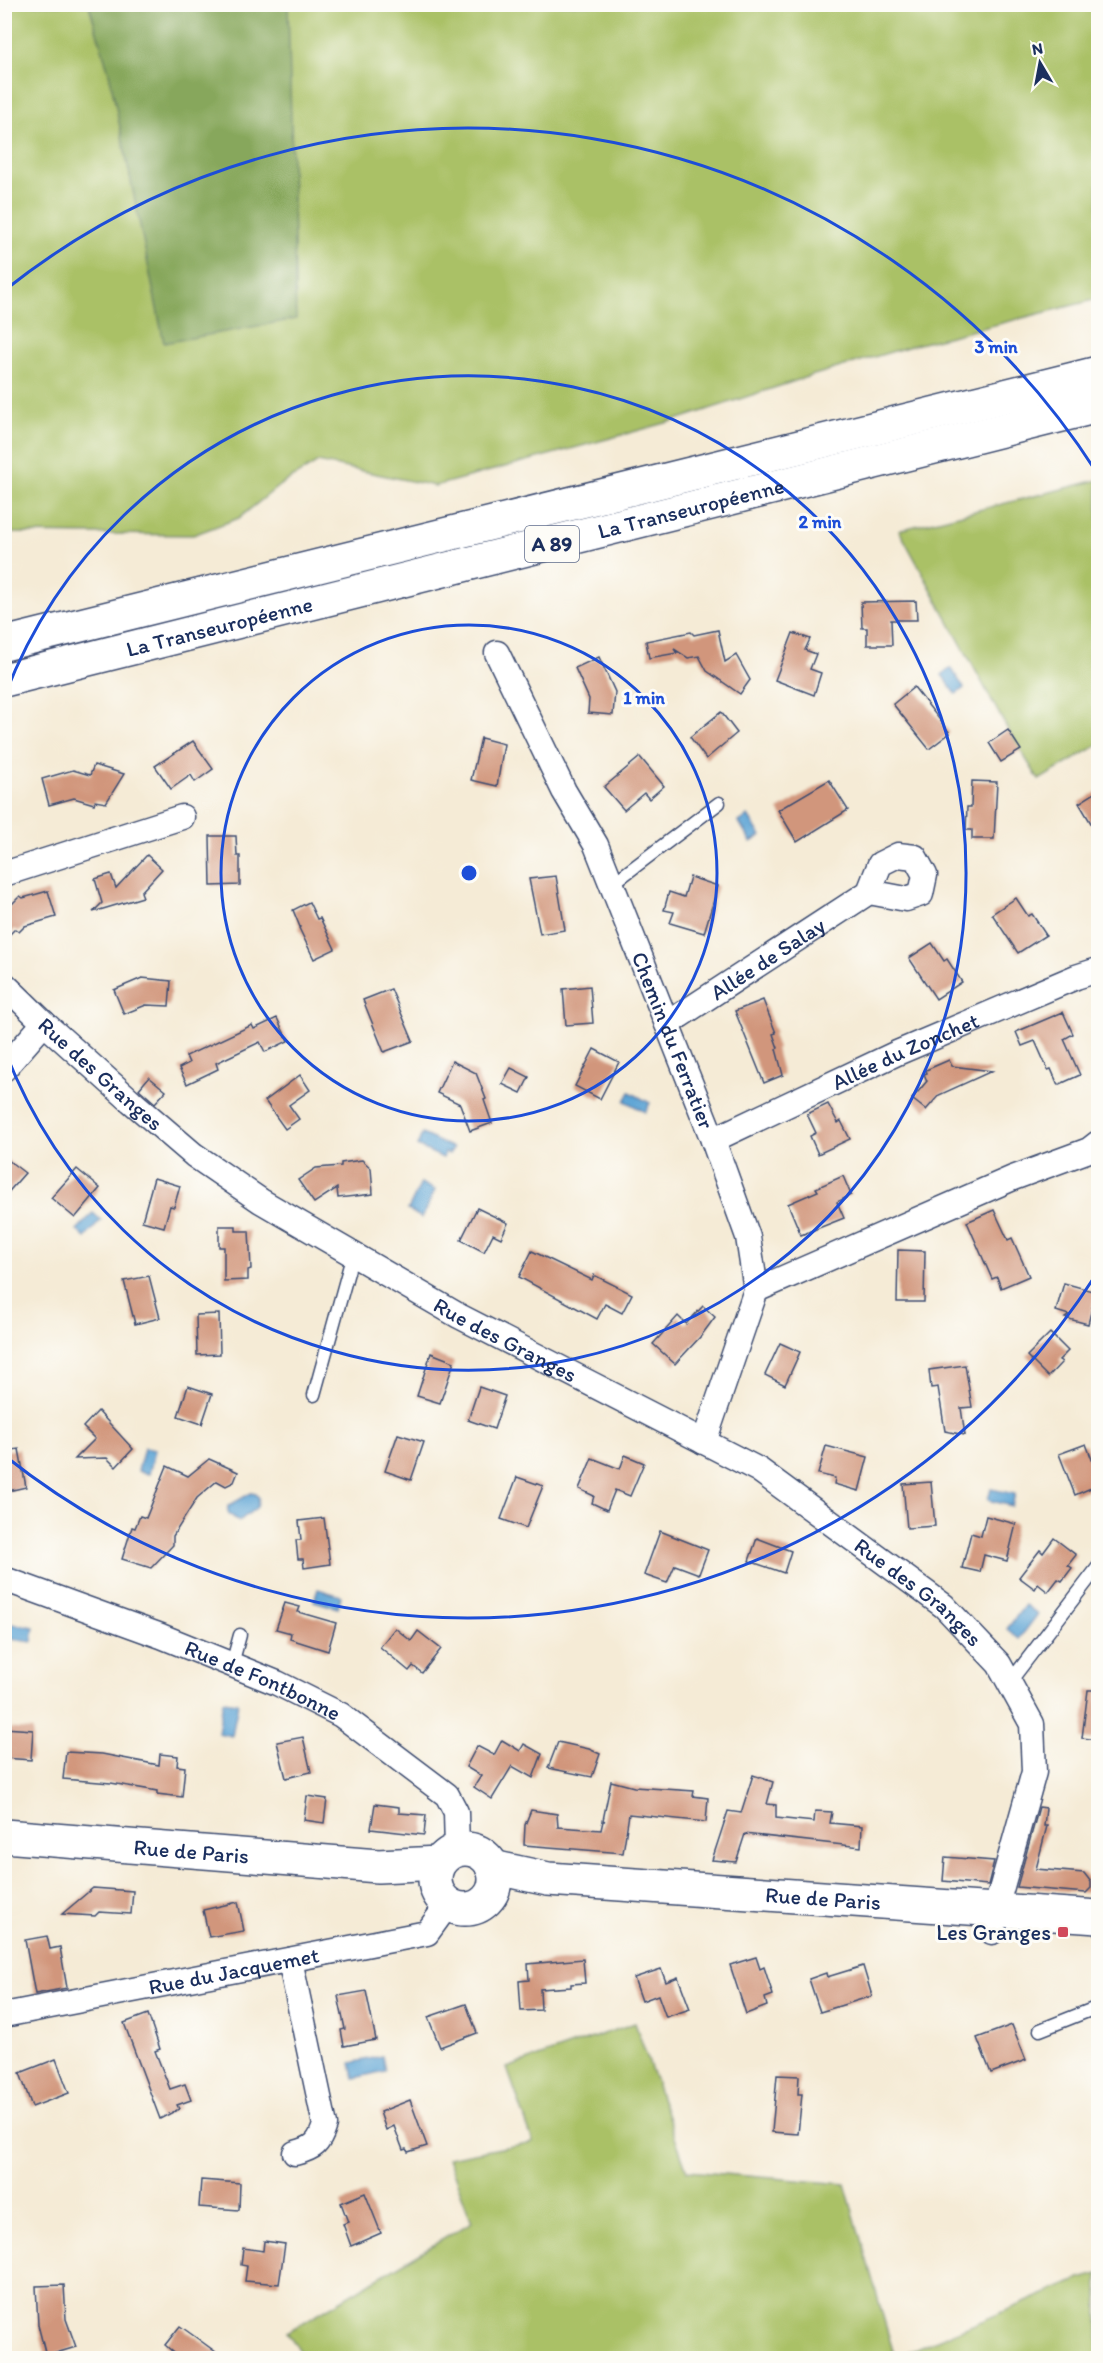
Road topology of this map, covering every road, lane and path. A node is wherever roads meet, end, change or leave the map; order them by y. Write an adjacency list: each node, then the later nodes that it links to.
1 (1098, 373): 3 (main road, La Transeuropéenne / A 89)
2 (1098, 406): 5 (main road, La Transeuropéenne / A 89)
3 (4, 644)
4 (497, 654): 9 (street, Chemin du Ferratier)
5 (4, 680)
6 (719, 803): 9 (lane)
7 (182, 817): 8 (street)
8 (4, 874)
9 (612, 884): 14 (street, Chemin du Ferratier)
10 (869, 892): 14 (street, Allée de Salay)
11 (1098, 970): 16 (street, Allée du Zonchet)
12 (4, 984): 13 (street, Rue des Granges)
13 (44, 1023): 15 (street); 18 (street, Rue des Granges)
14 (667, 1024): 16 (street, Chemin du Ferratier)
15 (4, 1069)
16 (713, 1140): 19 (street, Chemin du Ferratier)
17 (1098, 1143): 19 (street)
18 (353, 1254): 20 (lane); 21 (street, Rue des Granges)
19 (756, 1290): 21 (street, Chemin du Ferratier)
20 (314, 1395)
21 (704, 1442): 26 (street, Rue des Granges)
22 (1098, 1567): 26 (lane)
23 (4, 1579): 25 (street, Rue de Fontbonne)
24 (240, 1635): 25 (lane)
25 (232, 1664): 28 (street, Rue de Fontbonne)
26 (1010, 1683): 31 (street, Rue des Granges)
27 (4, 1836): 28 (main road, Rue de Paris)
28 (445, 1876): 29 (main road); 29 (main road); 32 (street, Rue du Jacquemet)
29 (492, 1879): 31 (main road, Rue de Paris)
30 (1098, 1917): 31 (main road, Rue de Paris)
31 (994, 1920)
32 (290, 1960): 34 (street, Rue du Jacquemet); 36 (street)
33 (1098, 2007): 35 (lane)
34 (4, 2015)
35 (1040, 2030)
36 (295, 2153)

